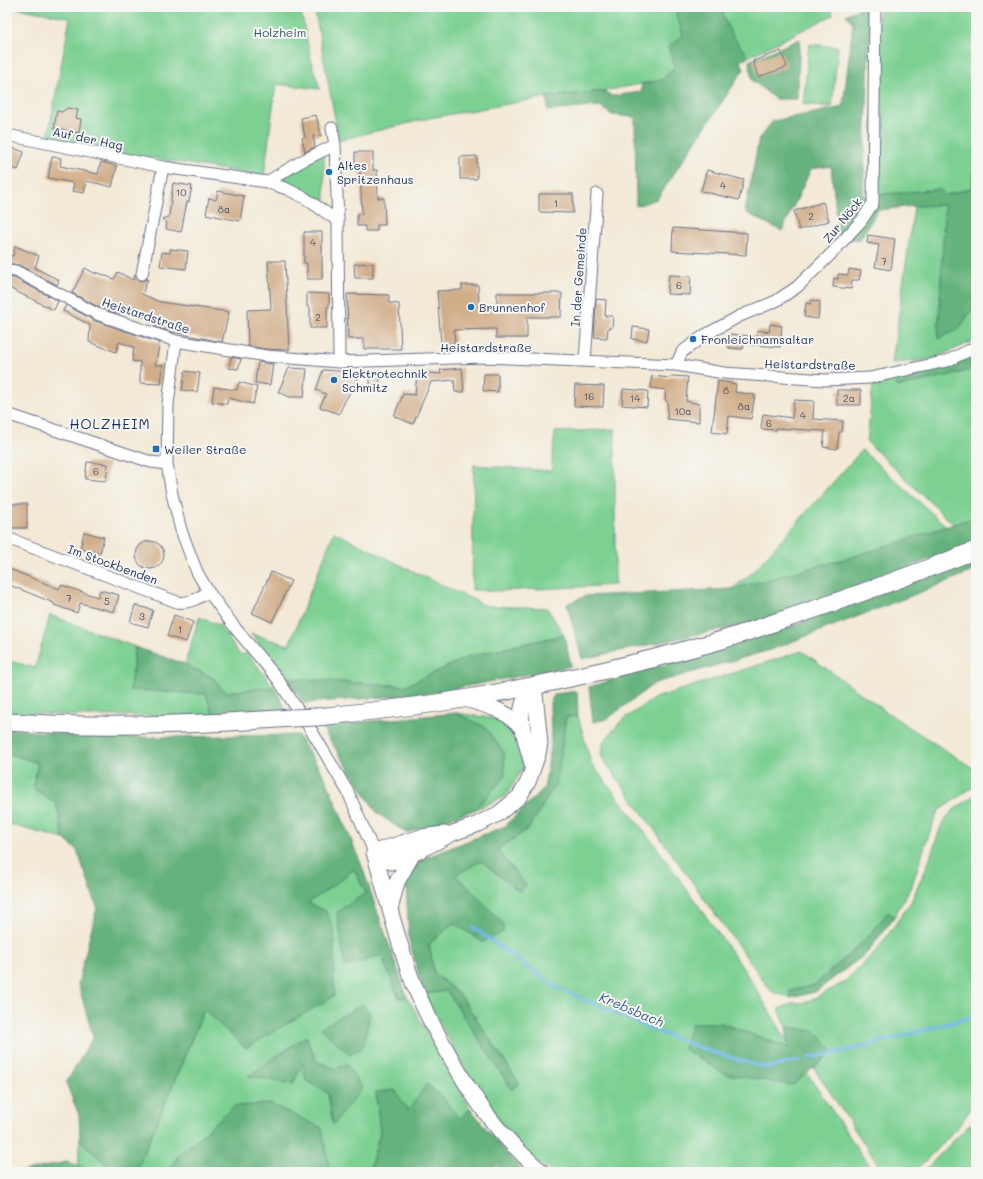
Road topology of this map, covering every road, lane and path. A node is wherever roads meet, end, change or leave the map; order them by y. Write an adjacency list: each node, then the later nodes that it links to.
1 (875, 7): 15 (street, Zur Nöck)
2 (332, 128): 4 (street)
3 (7, 135): 5 (street, Auf der Hag)
4 (335, 145): 6 (street); 8 (street)
5 (163, 167): 6 (street, Auf der Hag); 10 (street)
6 (267, 182): 8 (street, Auf der Hag)
7 (598, 194): 13 (street, In der Gemeinde)
8 (338, 221): 14 (street)
9 (7, 270): 11 (street, Heistardstraße)
10 (142, 274)
11 (176, 341): 14 (street, Heistardstraße); 17 (street)
12 (976, 346): 15 (street, Heistardstraße)
13 (585, 361): 14 (street, Heistardstraße); 15 (street, Heistardstraße)
14 (338, 362)
15 (676, 365)
16 (7, 414): 17 (street)
17 (167, 464): 20 (street)
18 (7, 538): 20 (street, Im Stockbenden)
19 (976, 550): 21 (main road)
20 (208, 591): 27 (street)
21 (534, 685): 22 (main road); 24 (main road); 25 (main road)
22 (464, 698): 23 (main road, bridge); 24 (main road)
23 (7, 722)
24 (523, 729): 25 (main road)
25 (533, 768): 26 (main road)
26 (453, 833): 27 (main road); 28 (main road)
27 (374, 852): 28 (main road); 29 (main road)
28 (412, 855): 29 (main road)
29 (390, 909): 30 (main road)
30 (542, 1172)

